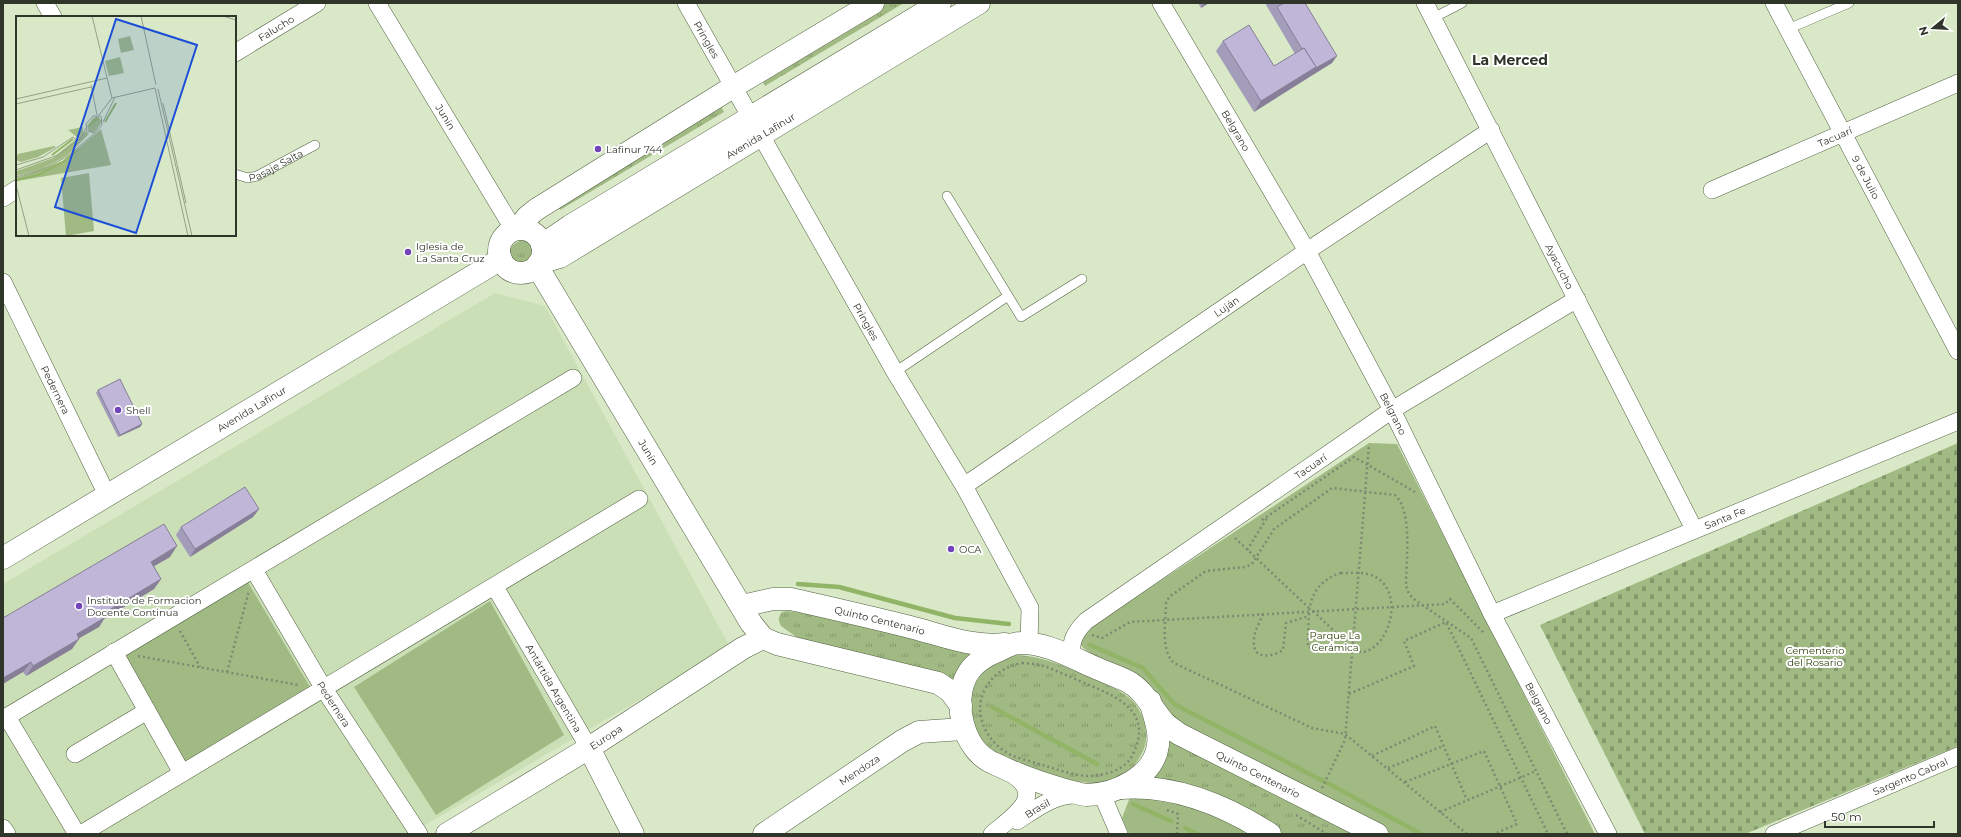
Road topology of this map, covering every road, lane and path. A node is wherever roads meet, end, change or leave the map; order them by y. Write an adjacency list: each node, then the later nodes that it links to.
1 (45, 3): 14 (street)
2 (317, 3): 16 (street, Falucho)
3 (377, 3): 27 (street, Junín)
4 (686, 3): 18 (street, Pringles)
5 (873, 3): 18 (main road, Avenida Lafinur)
6 (915, 3): 18 (main road, Avenida Lafinur)
7 (940, 3): 18 (main road, Avenida Lafinur)
8 (979, 3): 18 (main road, Avenida Lafinur)
9 (1161, 3): 28 (street, Belgrano)
10 (1462, 3): 13 (lane)
11 (1774, 3): 15 (street, 9 de Julio)
12 (1850, 3): 15 (lane)
13 (1429, 10): 19 (street, Ayacucho)
14 (52, 16)
15 (1788, 29): 20 (street, 9 de Julio)
16 (236, 53)
17 (1958, 83): 20 (street, Tacuarí)
18 (746, 112): 27 (main road, Avenida Lafinur); 27 (main road, Avenida Lafinur); 35 (street, Pringles)
19 (1491, 130): 28 (street, Luján); 33 (street, Ayacucho)
20 (1844, 132): 24 (street, Tacuarí); 34 (street, 9 de Julio)
21 (315, 144): 22 (lane, Pasaje Salta)
22 (236, 174)
23 (16, 190): 26 (street)
24 (1712, 190)
25 (947, 196): 32 (lane)
26 (3, 198)
27 (531, 244): 29 (main road); 29 (main road); 59 (main road, Junín)
28 (1307, 251): 37 (street, Belgrano); 41 (street, Luján)
29 (500, 259): 44 (main road, Avenida Lafinur)
30 (1082, 279): 32 (lane)
31 (3, 282): 44 (street, Pedernera)
32 (1008, 296): 35 (lane)
33 (1576, 299): 37 (street, Tacuarí); 48 (street, Ayacucho)
34 (1958, 351)
35 (895, 372): 41 (street, Pringles)
36 (573, 378): 55 (street)
37 (1392, 410): 39 (street, Tacuarí); 66 (street, Belgrano)
38 (1958, 421): 48 (street, Santa Fe)
39 (1370, 426): 40 (path); 74 (street, Tacuarí)
40 (1367, 465): 42 (path); 43 (path); 46 (path)
41 (964, 486): 71 (street, Pringles)
42 (1365, 492): 54 (path); 56 (path); 58 (path)
43 (1418, 494)
44 (108, 497): 53 (main road, Avenida Lafinur)
45 (640, 500): 57 (street)
46 (1268, 516): 47 (path); 52 (path)
47 (1257, 524)
48 (1694, 529): 66 (street, Santa Fe)
49 (1240, 535): 50 (path)
50 (1235, 538): 51 (path); 52 (path)
51 (1229, 542)
52 (1247, 550): 54 (path)
53 (3, 558)
54 (1256, 558): 62 (path); 67 (path)
55 (254, 570): 65 (street); 76 (path); 77 (street, Pedernera)
56 (1358, 573): 60 (path); 61 (path); 62 (path)
57 (495, 587): 77 (street); 86 (street, Antártida Argentina)
58 (1422, 605): 60 (path); 66 (path); 68 (path)
59 (742, 606): 70 (main road, Junín); 71 (main road, Quinto Centenario)
60 (1390, 607): 61 (path); 72 (path)
61 (1355, 609): 62 (path); 72 (path)
62 (1311, 610): 63 (path); 64 (path); 72 (path)
63 (1263, 614): 64 (path); 67 (path)
64 (1309, 616): 72 (path)
65 (173, 618): 73 (street); 75 (path)
66 (1486, 618): 121 (street, Belgrano)
67 (1166, 621): 69 (path); 84 (path)
68 (1446, 622): 78 (path); 93 (path); 96 (path)
69 (1097, 630)
70 (763, 638): 80 (main road); 86 (main road, Europa)
71 (1024, 643): 74 (main road); 80 (main road)
72 (1352, 650): 78 (path)
73 (114, 652): 75 (path); 81 (street); 82 (street)
74 (1072, 657): 79 (main road)
75 (200, 667): 76 (path)
76 (227, 672): 77 (path)
77 (324, 689): 94 (street); 110 (street, Pedernera)
78 (1348, 694): 84 (path)
79 (1150, 701): 100 (main road); 116 (main road, Quinto Centenario)
80 (961, 706): 83 (main road)
81 (147, 711): 87 (street); 94 (street)
82 (5, 718): 108 (street)
83 (962, 728): 90 (main road); 112 (main road, Mendoza)
84 (1345, 734): 88 (path); 99 (path)
85 (1443, 746): 88 (path); 91 (path); 92 (path)
86 (589, 748): 105 (main road, Europa); 111 (main road, Antártida Argentina)
87 (75, 754)
88 (1372, 756): 92 (path)
89 (1958, 756): 122 (street, Sargento Cabral)
90 (989, 761): 100 (main road); 113 (street, Brasil)
91 (1451, 764): 97 (path); 98 (path); 101 (path)
92 (1388, 768): 97 (path)
93 (1536, 771): 96 (path); 120 (path)
94 (182, 773): 109 (street)
95 (1073, 774): 95 (path)
96 (1521, 778): 98 (path); 119 (path)
97 (1404, 782): 103 (path)
98 (1500, 787): 101 (path); 118 (path)
99 (1322, 788)
100 (1102, 792): 106 (main road); 113 (street, Brasil); 114 (street)
101 (1467, 800): 103 (path)
102 (1164, 809): 115 (path)
103 (1440, 812): 117 (path)
104 (3, 828): 107 (street)
105 (451, 833)
106 (1268, 833)
107 (7, 834)
108 (76, 834)
109 (81, 834)
110 (420, 834)
111 (633, 834)
112 (764, 834)
113 (992, 834)
114 (1119, 834)
115 (1177, 834)
116 (1377, 834)
117 (1467, 834)
118 (1494, 834)
119 (1548, 834)
120 (1567, 834)
121 (1608, 834)
122 (1774, 834)

